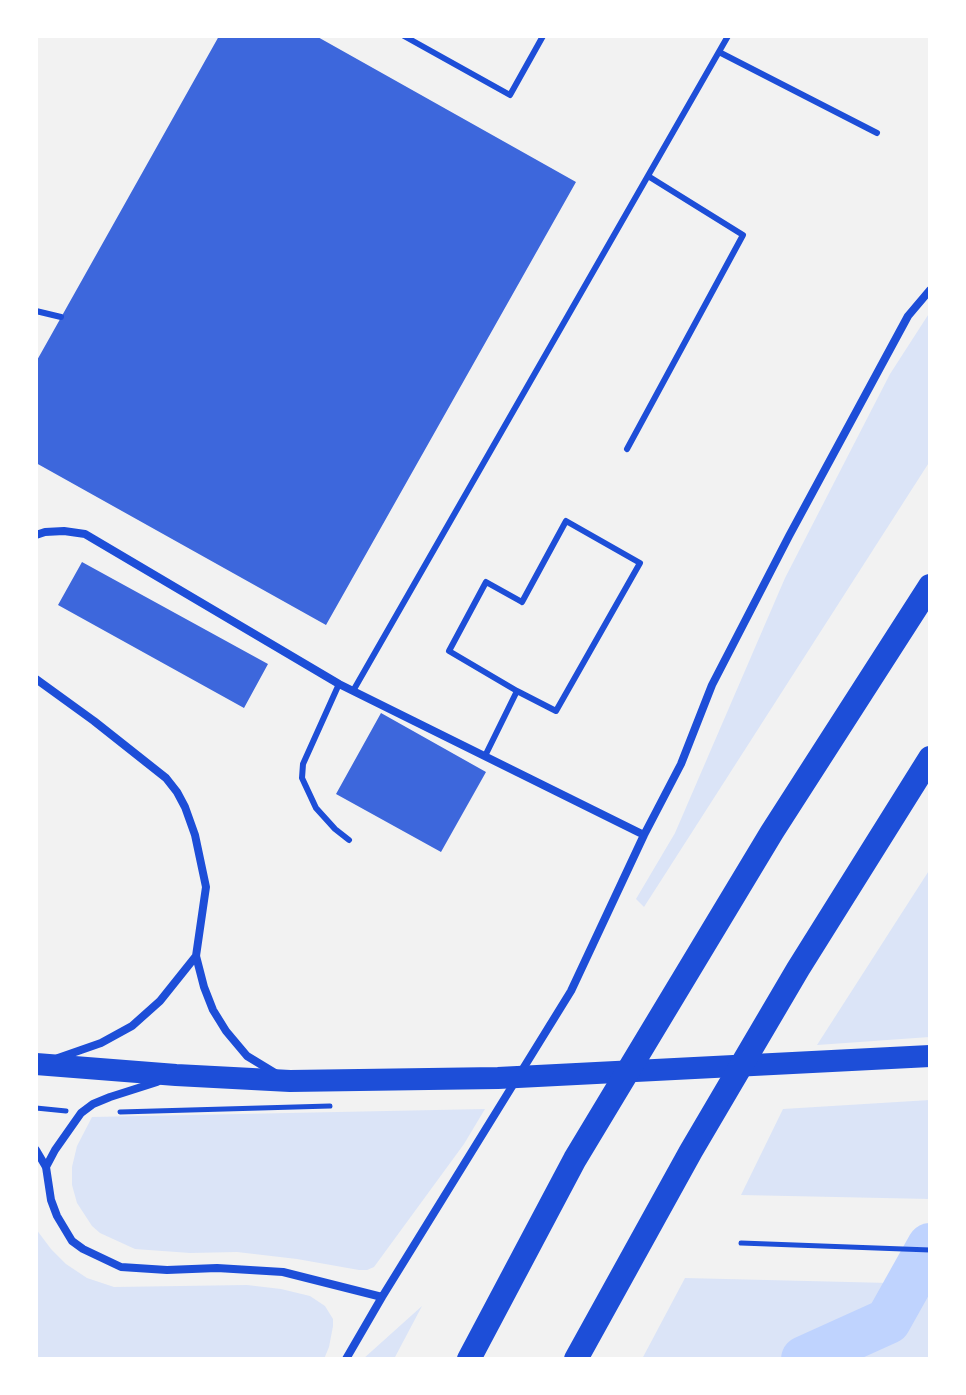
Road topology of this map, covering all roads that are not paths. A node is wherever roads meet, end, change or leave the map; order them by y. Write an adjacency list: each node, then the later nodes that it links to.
1 (404, 36): 2 (lane)
2 (543, 36)
3 (728, 36): 4 (lane)
4 (719, 52): 5 (lane); 6 (lane)
5 (877, 133)
6 (648, 176): 10 (lane); 15 (lane)
7 (930, 290): 19 (street)
8 (36, 311): 9 (lane)
9 (61, 317)
10 (627, 449)
11 (36, 535): 14 (street)
12 (930, 586): 30 (highway)
13 (36, 679): 21 (street)
14 (339, 684): 15 (street); 20 (lane)
15 (353, 691): 17 (street)
16 (517, 691): 16 (lane); 17 (lane)
17 (485, 756): 19 (street)
18 (930, 758): 31 (highway)
19 (644, 835): 28 (street)
20 (349, 840)
21 (196, 956): 23 (street); 25 (street)
22 (930, 1056): 25 (highway)
23 (37, 1064): 24 (highway)
24 (176, 1075): 25 (highway); 27 (street)
25 (290, 1081)
26 (36, 1150): 27 (street)
27 (46, 1167): 28 (street)
28 (382, 1297): 29 (street)
29 (346, 1359)
30 (469, 1359)
31 (576, 1359)

